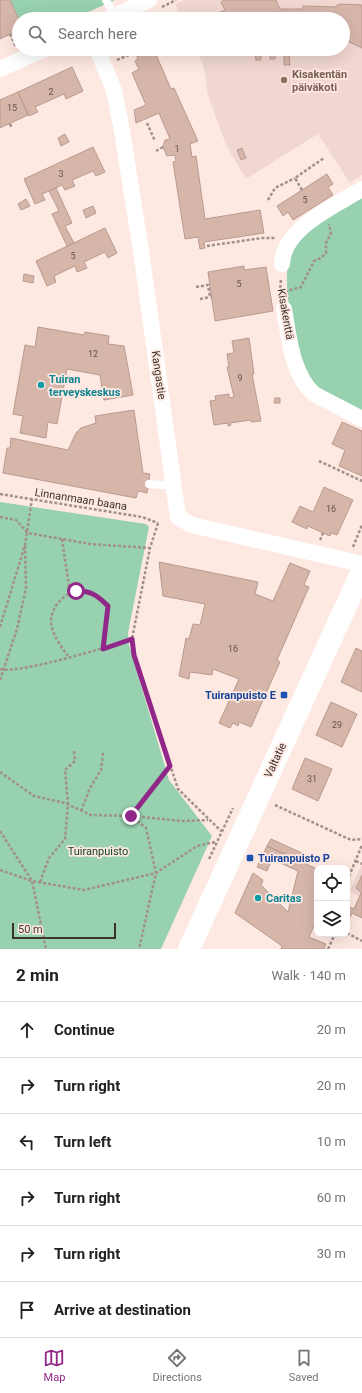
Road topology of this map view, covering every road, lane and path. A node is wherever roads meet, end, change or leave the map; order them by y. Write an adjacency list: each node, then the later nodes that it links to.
1 (106, 0): 3 (lane)
2 (149, 0): 4 (street)
3 (109, 12)
4 (116, 12)
5 (10, 34): 6 (path)
6 (12, 39)
7 (29, 56): 11 (street)
8 (100, 56): 35 (street, Kangastie)
9 (126, 56): 10 (path)
10 (115, 61)
11 (0, 69)
12 (147, 123): 15 (path)
13 (10, 124): 14 (path)
14 (12, 128)
15 (155, 141)
16 (163, 148): 17 (path)
17 (156, 150)
18 (324, 158): 19 (path)
19 (295, 178): 20 (path); 22 (path)
20 (302, 190)
21 (362, 190): 23 (street)
22 (268, 200)
23 (323, 214): 24 (street); 28 (path)
24 (291, 237): 25 (path); 26 (street)
25 (208, 246)
26 (282, 264): 28 (path, Kisakenttä)
27 (196, 287): 29 (path)
28 (280, 293): 30 (path, Kisakenttä)
29 (200, 299)
30 (284, 309): 31 (street, Kisakenttä)
31 (362, 419)
32 (319, 461): 33 (path)
33 (362, 481)
34 (149, 484): 35 (lane)
35 (175, 486): 45 (street, Kangastie)
36 (0, 494): 37 (path, Linnanmaan baana)
37 (32, 499): 39 (path); 44 (path, Linnanmaan baana)
38 (0, 517): 39 (path)
39 (28, 533): 41 (path); 43 (path)
40 (323, 533): 42 (path)
41 (62, 539): 44 (path); 47 (path)
42 (320, 541)
43 (25, 545): 48 (path); 52 (path)
44 (150, 548): 49 (path)
45 (362, 564)
46 (362, 571): 80 (street, Valtatie)
47 (70, 593): 50 (path); 51 (path)
48 (0, 627)
49 (132, 639): 50 (path); 56 (path)
50 (103, 649): 51 (path)
51 (68, 656): 52 (path)
52 (1, 670): 53 (path)
53 (0, 680)
54 (74, 751): 58 (path)
55 (103, 753): 60 (path)
56 (170, 766): 61 (path); 62 (path)
57 (0, 772): 58 (path)
58 (68, 804): 60 (path); 74 (path)
59 (275, 805): 65 (path)
60 (81, 811): 61 (path)
61 (131, 816): 62 (path); 71 (path)
62 (209, 820): 64 (path)
63 (0, 831): 73 (path)
64 (221, 832)
65 (362, 839)
66 (216, 842): 71 (path)
67 (362, 845): 68 (path)
68 (356, 861): 69 (path); 72 (path)
69 (362, 864)
70 (0, 870): 73 (path)
71 (156, 873): 74 (path); 79 (path)
72 (350, 874)
73 (32, 881): 74 (path); 78 (path)
74 (40, 882)
75 (350, 935): 77 (path)
76 (334, 937): 81 (path)
77 (362, 941)
78 (46, 949)
79 (139, 949)
80 (189, 949)
81 (328, 949)

